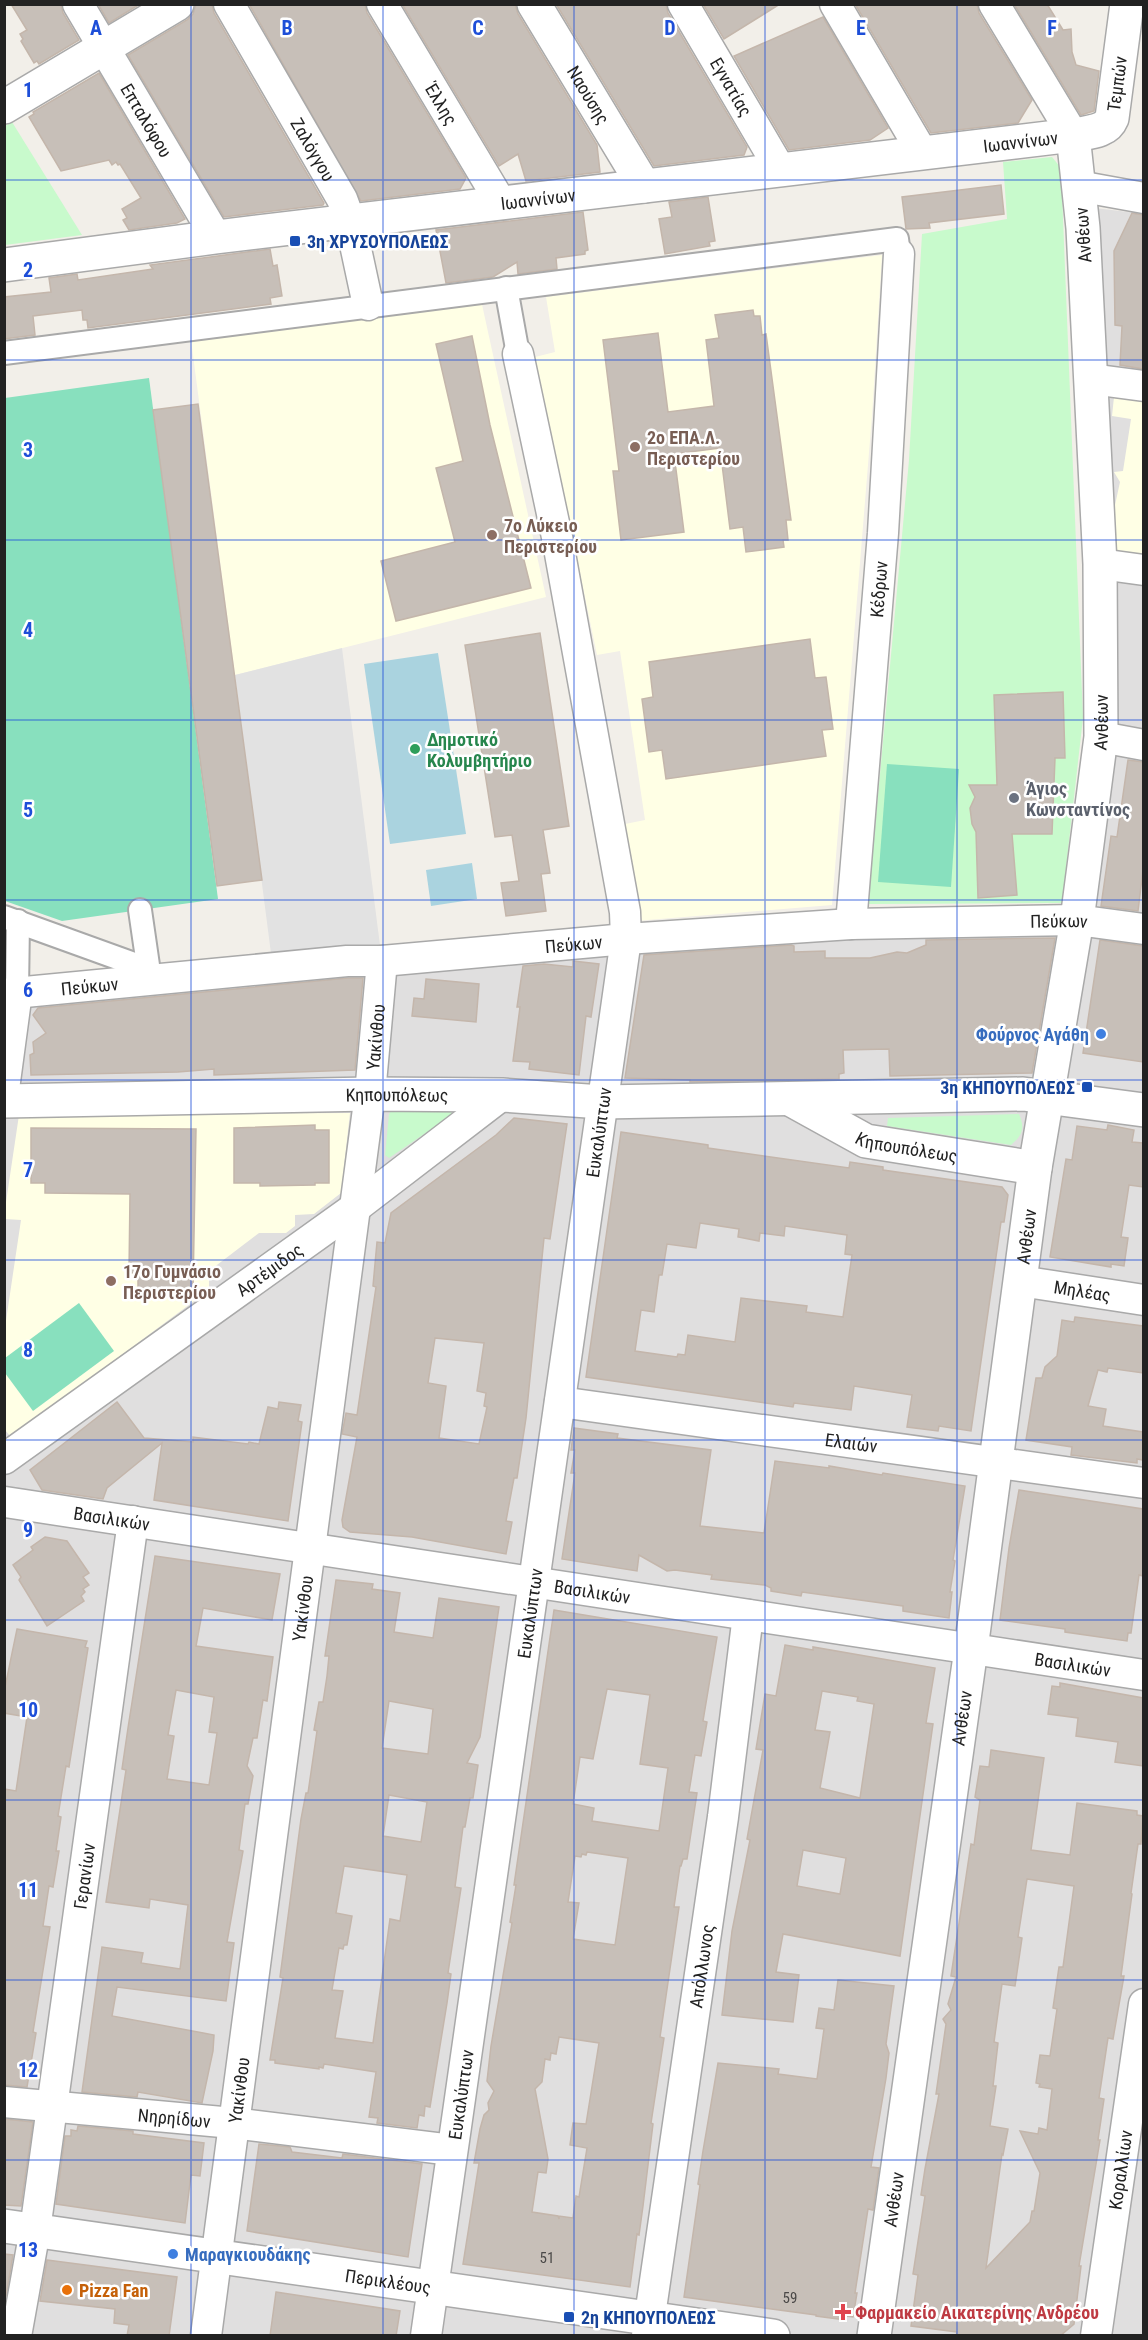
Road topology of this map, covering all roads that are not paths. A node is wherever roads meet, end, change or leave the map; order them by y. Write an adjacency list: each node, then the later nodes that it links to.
1 (78, 4): 10 (street, Επταλόφου)
2 (177, 4): 10 (street)
3 (229, 4): 19 (street, Ζαλόγγου)
4 (382, 4): 18 (street, Έλλης)
5 (534, 4): 15 (street, Ναούσης)
6 (683, 4): 14 (street, Εγνατίας)
7 (835, 4): 13 (street)
8 (994, 4): 12 (street)
9 (1127, 4): 12 (street, Τεμπών)
10 (104, 48): 11 (street); 20 (street, Επταλόφου)
11 (4, 107)
12 (1073, 135): 13 (street, Ιωαννίνων); 16 (street, Ανθέων)
13 (922, 152): 14 (street, Ιωαννίνων)
14 (780, 169): 15 (street, Ιωαννίνων)
15 (644, 186): 18 (street, Ιωαννίνων)
16 (1078, 186): 17 (street); 27 (street, Ανθέων)
17 (1143, 198)
18 (501, 203): 19 (street, Ιωαννίνων)
19 (350, 221): 20 (street, Ιωαννίνων); 24 (street, Ζαλόγγου)
20 (216, 237): 22 (street, Ιωαννίνων)
21 (899, 254): 23 (street); 36 (street, Κέδρων)
22 (4, 265)
23 (506, 288): 24 (street); 26 (street)
24 (368, 305): 25 (street)
25 (4, 353)
26 (518, 354): 38 (street, Ευκαλύπτων)
27 (1091, 379): 28 (street); 29 (street, Ανθέων)
28 (1143, 386)
29 (1100, 564): 30 (street); 31 (street, Ανθέων)
30 (1143, 570)
31 (1101, 737): 32 (street); 35 (street, Ανθέων)
32 (1143, 745)
33 (140, 910): 40 (street)
34 (11, 919): 40 (street); 41 (street)
35 (1077, 920): 36 (street, Πεύκων); 37 (street, Πεύκων); 45 (street, Ανθέων)
36 (852, 924): 38 (street, Πεύκων)
37 (1143, 929)
38 (626, 939): 39 (street, Πεύκων); 48 (street, Ευκαλύπτων)
39 (382, 961): 40 (street, Πεύκων); 43 (street, Υακίνθου)
40 (149, 974): 41 (street, Πεύκων)
41 (11, 993): 42 (street)
42 (4, 1089)
43 (370, 1094): 44 (street, Κηπουπόλεως); 47 (street, Κηπουπόλεως); 51 (street, Υακίνθου)
44 (501, 1095): 48 (street, Κηπουπόλεως); 51 (street, Αρτέμιδος)
45 (1048, 1096): 46 (street, Κηπουπόλεως); 49 (street, Κηπουπόλεως); 50 (street, Ανθέων)
46 (788, 1099): 48 (street, Κηπουπόλεως); 50 (street, Κηπουπόλεως)
47 (4, 1101)
48 (602, 1102): 54 (street, Ευκαλύπτων)
49 (1143, 1110)
50 (1035, 1168): 52 (street, Ανθέων)
51 (356, 1207): 55 (street, Αρτέμιδος); 61 (street, Υακίνθου)
52 (1020, 1281): 53 (street, Μηλέας); 56 (street, Ανθέων)
53 (1143, 1300)
54 (560, 1402): 56 (street, Ελαιών); 62 (street, Ευκαλύπτων)
55 (4, 1460)
56 (994, 1462): 57 (street, Ελαιών); 64 (street, Ανθέων)
57 (1143, 1483)
58 (4, 1495): 59 (street)
59 (5, 1502): 60 (street, Βασιλικών)
60 (133, 1521): 61 (street, Βασιλικών); 68 (street, Γερανίων)
61 (310, 1548): 62 (street, Βασιλικών); 69 (street, Υακίνθου)
62 (534, 1582): 63 (street, Βασιλικών); 70 (street, Ευκαλύπτων)
63 (748, 1615): 64 (street, Βασιλικών); 74 (street, Απόλλωνος)
64 (971, 1649): 65 (street, Βασιλικών); 79 (street, Ανθέων)
65 (1143, 1675)
66 (1143, 2004): 80 (street, Κοραλλίων)
67 (4, 2102): 68 (street, Νηρηίδων)
68 (52, 2107): 69 (street, Νηρηίδων); 71 (street, Γερανίων)
69 (233, 2123): 70 (street, Νηρηίδων); 72 (street, Υακίνθου)
70 (452, 2150): 73 (street, Ευκαλύπτων)
71 (20, 2228): 72 (street, Περικλέους); 75 (street, Γερανίων)
72 (217, 2255): 73 (street, Περικλέους); 76 (street, Υακίνθου)
73 (432, 2286): 74 (street, Περικλέους); 77 (street, Ευκαλύπτων)
74 (648, 2327): 78 (street, Περικλέους)
75 (16, 2336)
76 (206, 2336)
77 (426, 2336)
78 (773, 2336)
79 (874, 2336)
80 (1096, 2336)

